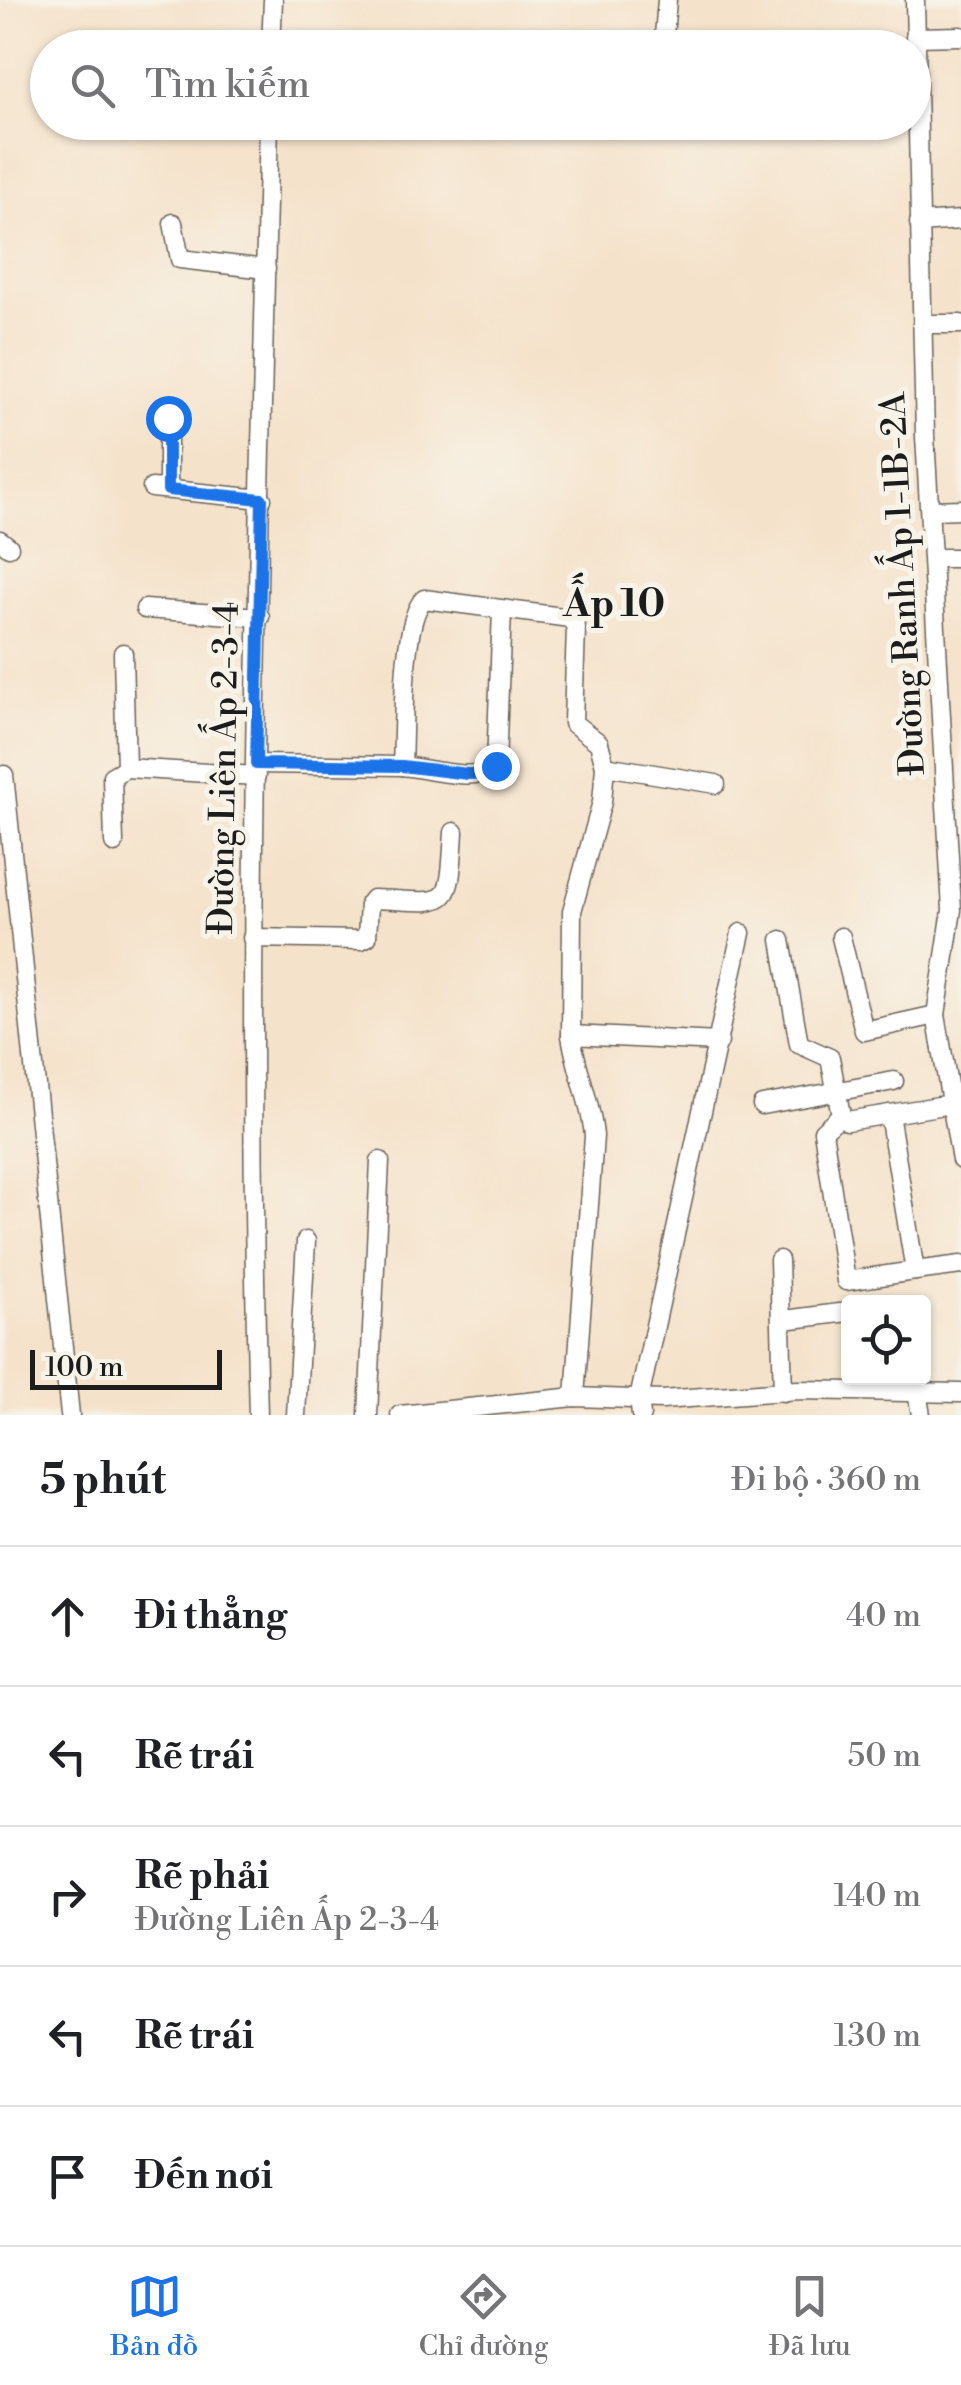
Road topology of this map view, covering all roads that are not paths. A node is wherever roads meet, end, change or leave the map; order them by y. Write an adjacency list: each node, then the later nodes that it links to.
1 (273, 0): 4 (street)
2 (667, 0): 5 (street)
3 (915, 0): 6 (street, Đường Ranh Ấp 1-1B-2A)
4 (272, 30)
5 (665, 30)
6 (916, 30)
7 (961, 36): 8 (street)
8 (931, 37)
9 (269, 140): 14 (street, Đường Liên Ấp 2-3-4)
10 (918, 140): 12 (street, Đường Ranh Ấp 1-1B-2A)
11 (961, 220): 12 (street)
12 (920, 222): 15 (street, Đường Ranh Ấp 1-1B-2A)
13 (173, 223): 14 (street)
14 (266, 269): 18 (street, Đường Liên Ấp 2-3-4)
15 (922, 324): 16 (street); 20 (street, Đường Ranh Ấp 1-1B-2A)
16 (961, 324)
17 (168, 418): 18 (street)
18 (262, 499): 25 (street, Đường Liên Ấp 2-3-4)
19 (961, 509): 20 (street)
20 (932, 510): 21 (street, Đường Ranh Ấp 1-1B-2A)
21 (934, 558): 22 (street); 33 (street, Đường Ranh Ấp 1-1B-2A)
22 (961, 558)
23 (145, 609): 25 (street)
24 (502, 610): 27 (street); 27 (street); 28 (street)
25 (260, 618): 30 (street, Đường Liên Ấp 2-3-4)
26 (123, 653): 29 (street)
27 (402, 766): 30 (street)
28 (606, 766): 32 (street); 43 (street)
29 (126, 768): 30 (street); 35 (street)
30 (256, 770): 39 (street, Đường Liên Ấp 2-3-4)
31 (4, 774): 64 (street)
32 (716, 784)
33 (954, 804): 36 (street, Đường Ranh Ấp 1-1B-2A)
34 (454, 832): 39 (street)
35 (114, 843)
36 (956, 877): 41 (street, Đường Ranh Ấp 1-1B-2A)
37 (741, 934): 44 (street)
38 (841, 936): 42 (street)
39 (252, 938): 65 (street, Đường Liên Ấp 2-3-4)
40 (781, 940): 46 (street)
41 (955, 941): 42 (street, Đường Ranh Ấp 1-1B-2A)
42 (936, 1015): 47 (street, Đường Ranh Ấp 1-1B-2A)
43 (571, 1035): 44 (street); 62 (street)
44 (719, 1042): 63 (street)
45 (894, 1081): 46 (street)
46 (836, 1091): 48 (street); 50 (street)
47 (951, 1104): 49 (street); 51 (street, Đường Ranh Ấp 1-1B-2A)
48 (762, 1105)
49 (890, 1114): 50 (street); 56 (street)
50 (841, 1115): 56 (street)
51 (961, 1160)
52 (380, 1161): 67 (street)
53 (306, 1241): 66 (street)
54 (779, 1260): 58 (street)
55 (961, 1265): 56 (street)
56 (914, 1271)
57 (841, 1313): 58 (street)
58 (784, 1320): 59 (street)
59 (783, 1392): 60 (street); 63 (street)
60 (917, 1392): 61 (street); 69 (street)
61 (961, 1392)
62 (576, 1397): 63 (street); 68 (street)
63 (640, 1407)
64 (70, 1415)
65 (258, 1415)
66 (296, 1415)
67 (368, 1415)
68 (400, 1415)
69 (922, 1415)

